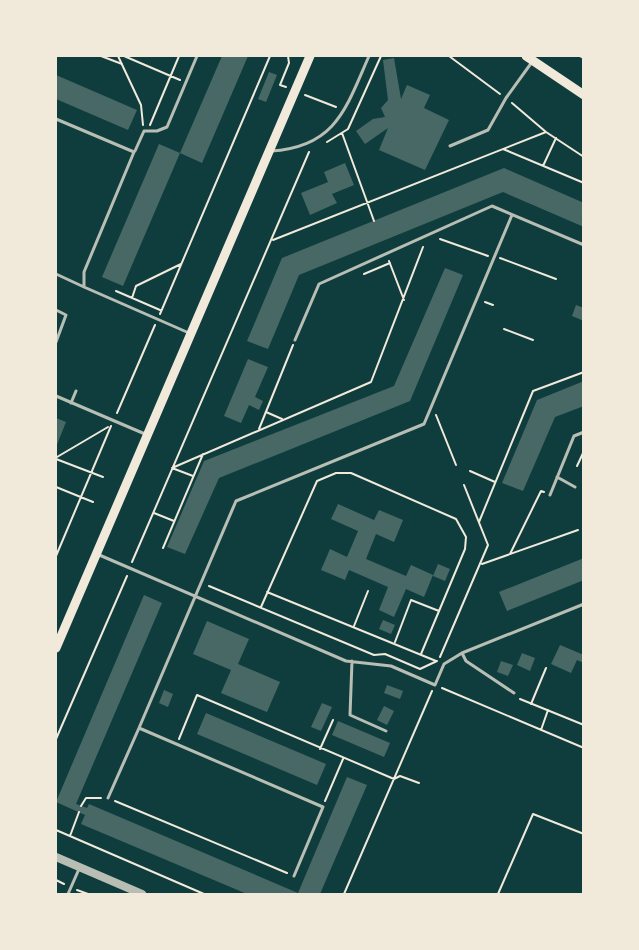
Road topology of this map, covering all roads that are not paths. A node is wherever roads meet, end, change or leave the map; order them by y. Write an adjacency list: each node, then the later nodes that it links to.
1 (197, 56): 9 (lane)
2 (310, 56): 8 (main road)
3 (369, 56): 8 (lane)
4 (529, 58): 5 (main road); 7 (lane)
5 (584, 95)
6 (56, 119): 9 (lane)
7 (450, 146)
8 (269, 151): 15 (main road)
9 (134, 152): 13 (lane)
10 (512, 215): 11 (lane); 16 (lane); 27 (lane)
11 (584, 245)
12 (56, 274): 13 (lane)
13 (84, 287): 15 (lane)
14 (56, 310): 17 (lane)
15 (190, 333): 22 (main road)
16 (295, 340)
17 (56, 342)
18 (76, 391): 20 (lane)
19 (56, 396): 20 (lane)
20 (71, 403): 22 (lane)
21 (584, 432): 23 (lane)
22 (147, 435): 26 (main road)
23 (557, 477): 24 (lane); 25 (lane)
24 (575, 487)
25 (550, 495)
26 (96, 554): 27 (lane); 29 (main road)
27 (196, 596): 31 (lane); 33 (lane)
28 (584, 604): 30 (lane)
29 (56, 648)
30 (462, 653): 31 (lane); 32 (lane)
31 (352, 661): 34 (lane)
32 (513, 693)
33 (139, 728): 35 (lane); 38 (lane)
34 (386, 731)
35 (108, 798)
36 (56, 857): 37 (street)
37 (80, 868): 39 (lane); 40 (street)
38 (294, 876)
39 (68, 894)
40 (142, 894)

